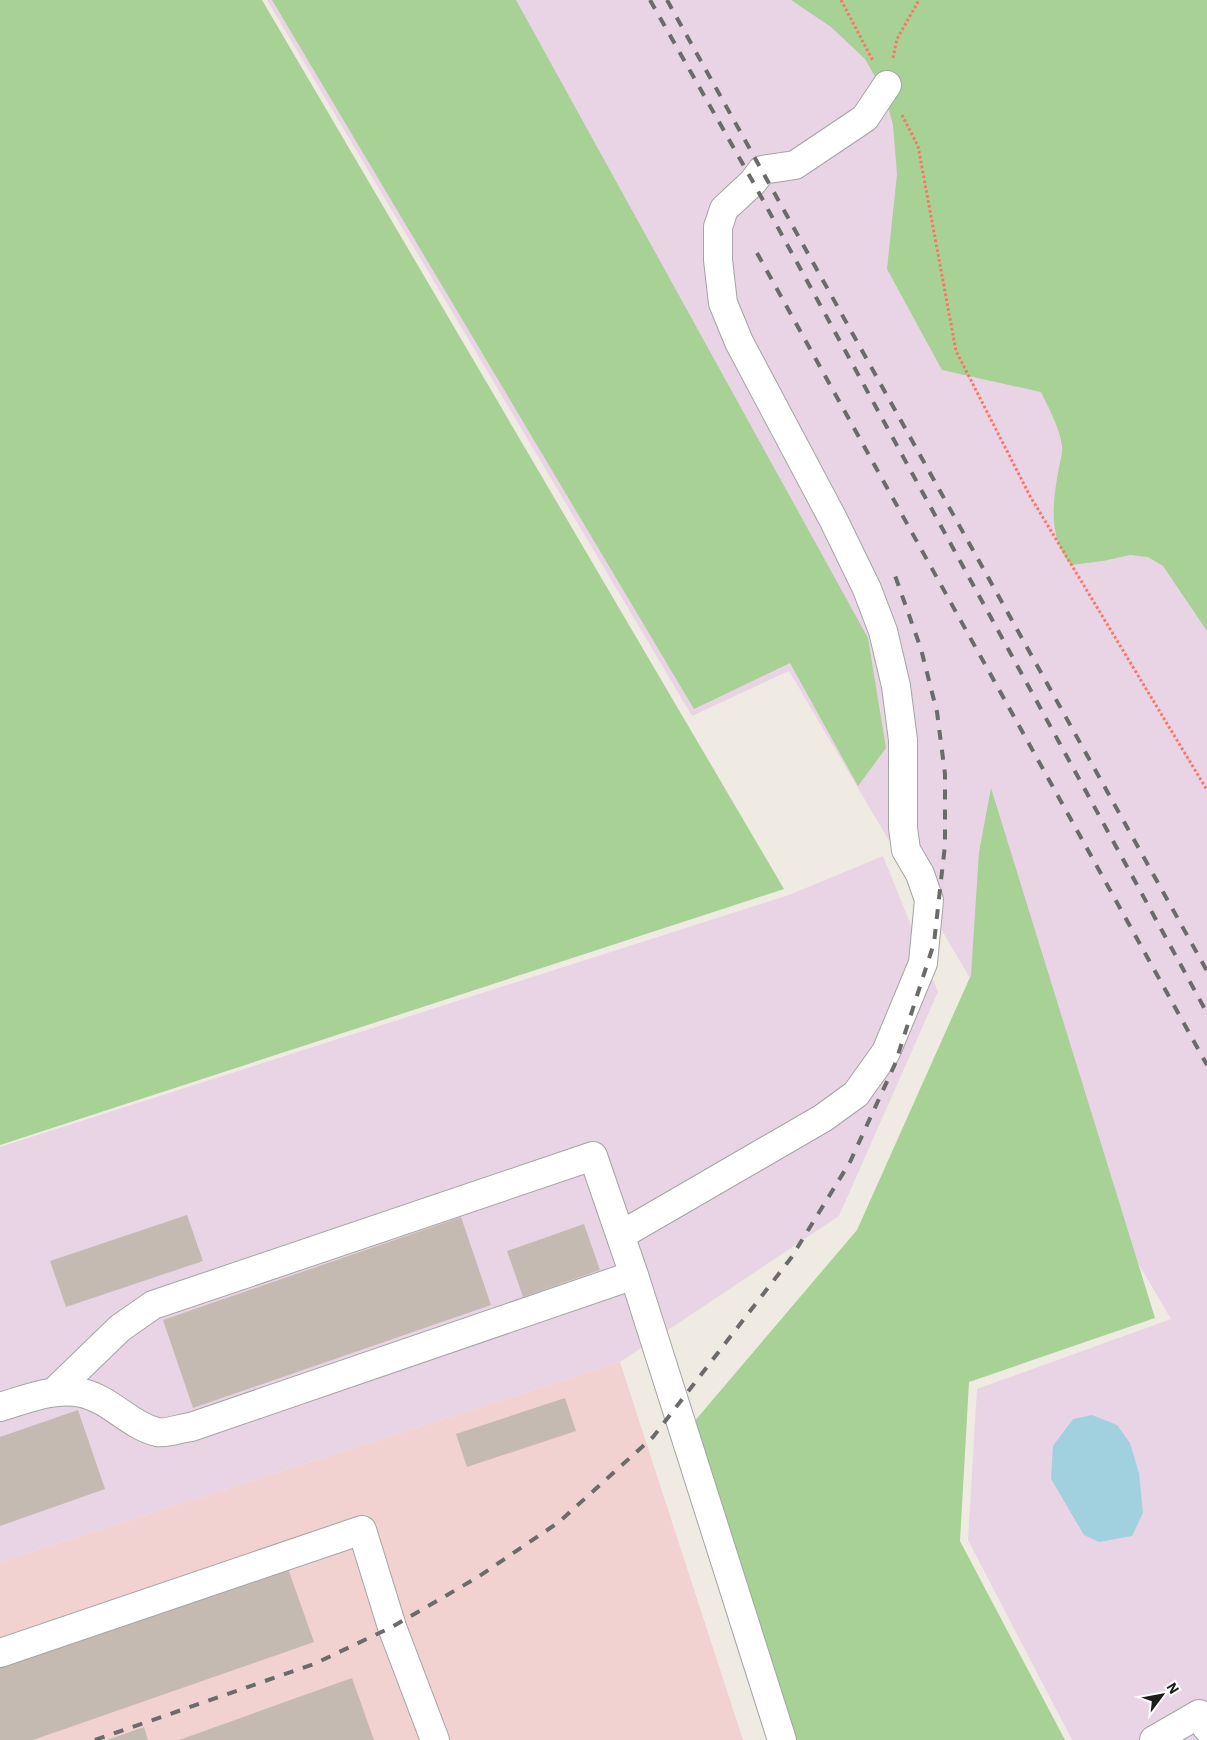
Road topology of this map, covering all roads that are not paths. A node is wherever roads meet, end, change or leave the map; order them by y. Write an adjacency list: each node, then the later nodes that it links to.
1 (887, 85): 2 (lane)
2 (621, 1235): 3 (lane); 4 (lane)
3 (634, 1276): 4 (lane); 9 (lane)
4 (55, 1391): 5 (lane)
5 (0, 1406)
6 (0, 1652): 8 (lane)
7 (1204, 1712): 10 (lane)
8 (436, 1740)
9 (782, 1740)
10 (1154, 1740)

